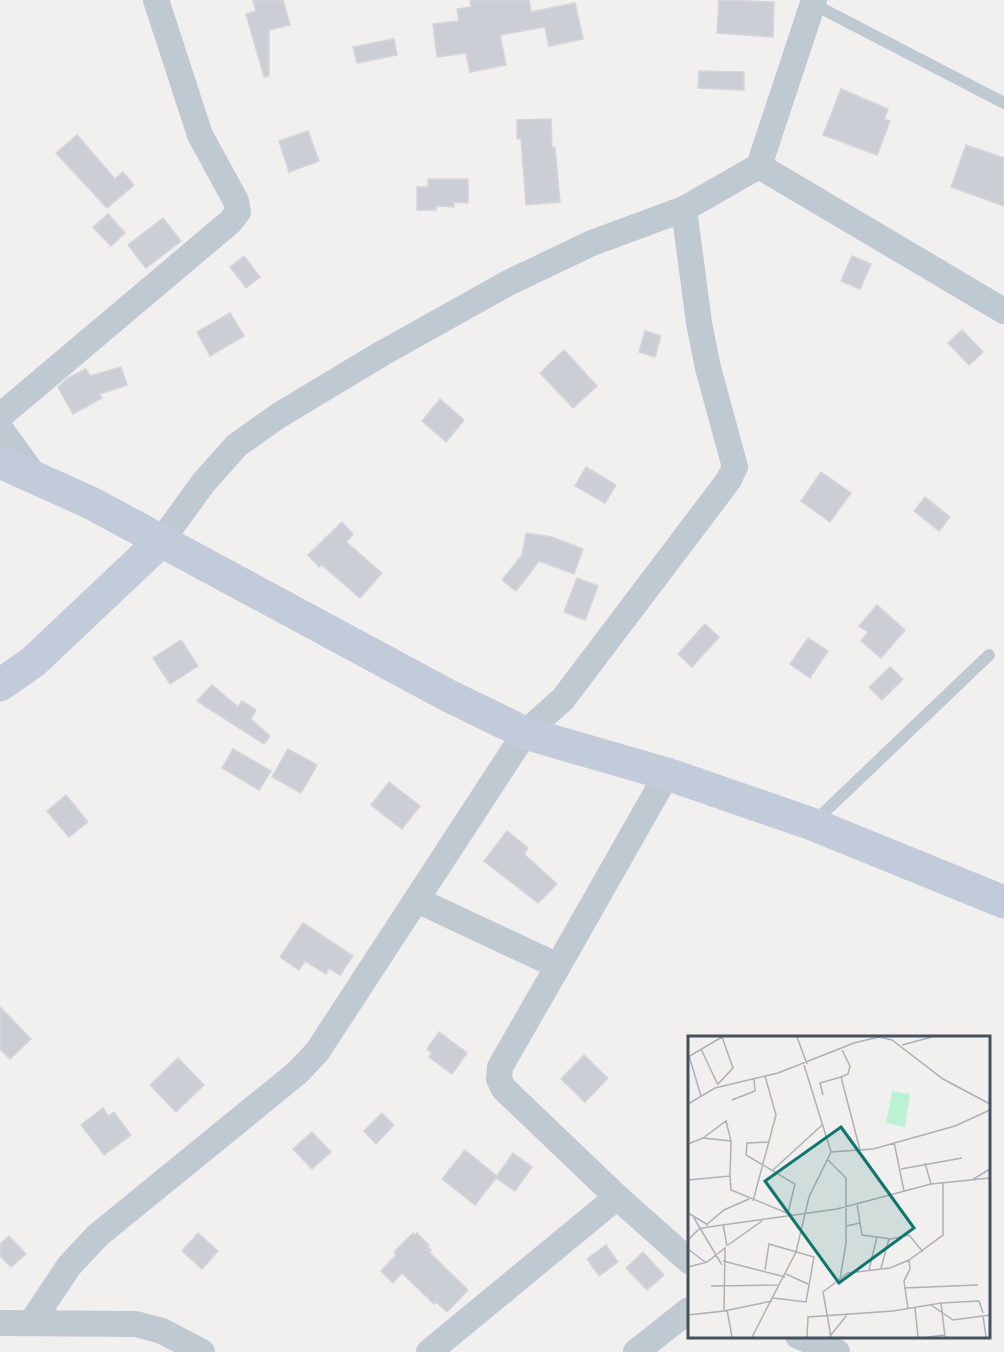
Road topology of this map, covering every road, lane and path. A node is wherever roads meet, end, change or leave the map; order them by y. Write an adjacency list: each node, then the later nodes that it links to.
1 (156, 0): 7 (street)
2 (814, 2): 3 (lane); 4 (street)
3 (1004, 103)
4 (759, 166): 5 (street); 6 (street)
5 (684, 209): 11 (street); 14 (street)
6 (1004, 311)
7 (0, 416)
8 (0, 428): 10 (street)
9 (0, 462): 10 (street)
10 (36, 478): 11 (street)
11 (161, 541): 13 (street); 14 (street)
12 (989, 654): 16 (lane)
13 (0, 685)
14 (525, 734): 15 (street); 17 (street)
15 (667, 774): 16 (street); 19 (street)
16 (812, 824): 18 (street)
17 (417, 900): 19 (street); 24 (street)
18 (1004, 902)
19 (558, 966): 20 (street)
20 (617, 1197): 21 (street); 27 (street)
21 (688, 1260)
22 (688, 1311): 28 (street)
23 (0, 1323): 24 (street)
24 (31, 1323): 26 (street)
25 (803, 1337): 29 (street)
26 (202, 1352)
27 (429, 1352)
28 (636, 1352)
29 (837, 1352)

